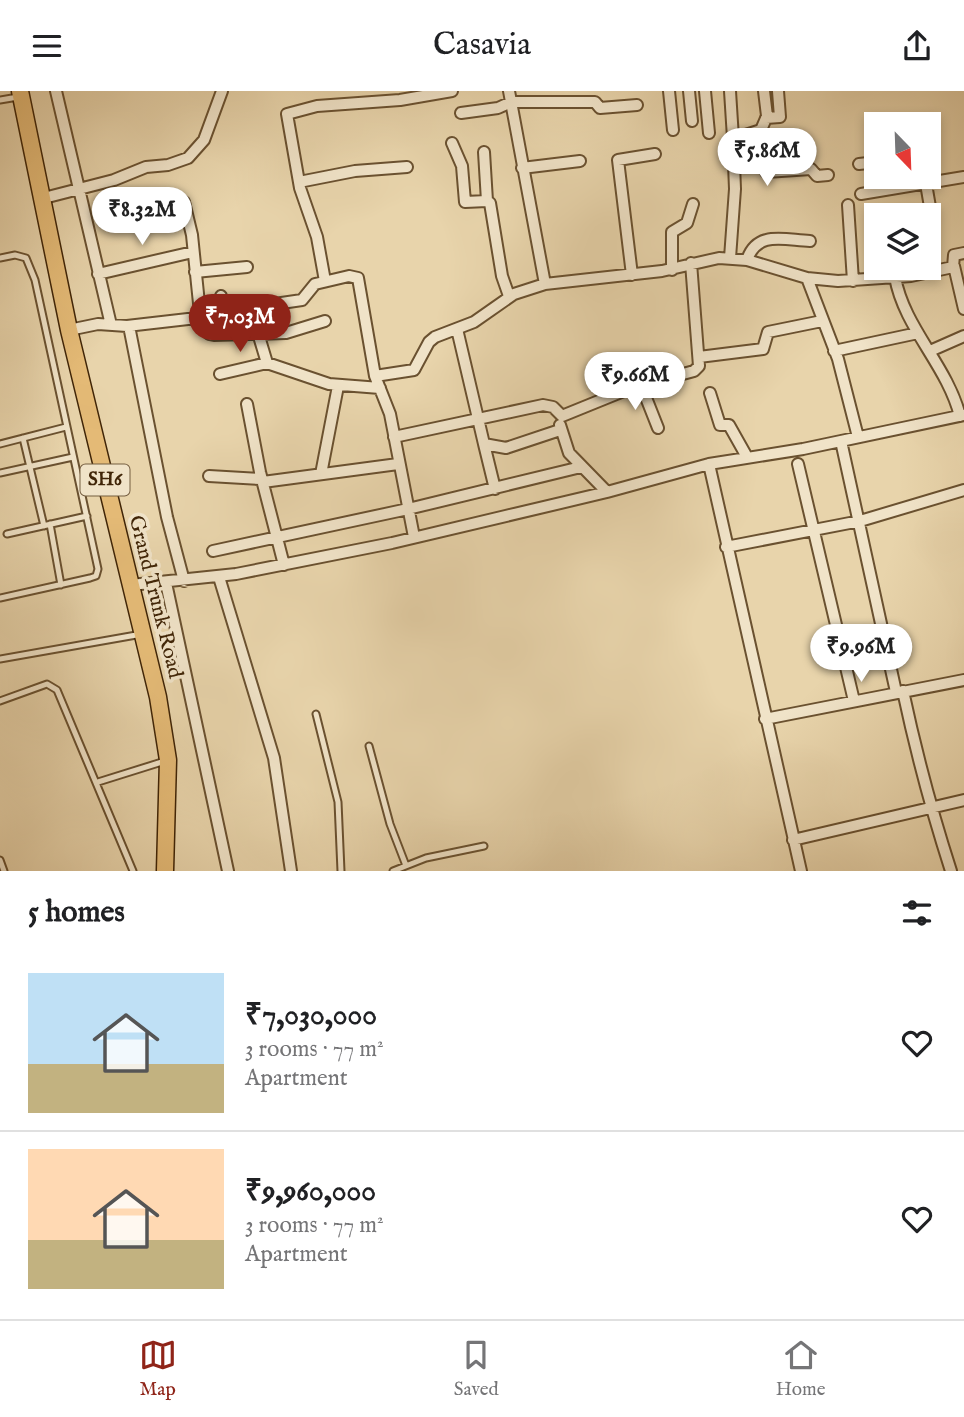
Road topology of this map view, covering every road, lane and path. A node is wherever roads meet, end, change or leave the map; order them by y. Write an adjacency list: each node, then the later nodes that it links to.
1 (56, 91): 34 (street)
2 (222, 91): 34 (street)
3 (452, 91): 32 (street)
4 (669, 91): 17 (street)
5 (689, 91): 16 (street)
6 (705, 91): 18 (street)
7 (730, 91): 20 (street)
8 (764, 91): 15 (street)
9 (778, 91): 15 (street)
10 (20, 94): 12 (lane); 36 (main road, Grand Trunk Road / SH6)
11 (510, 97): 13 (street); 14 (street); 28 (street)
12 (0, 100)
13 (637, 105)
14 (461, 113)
15 (766, 118): 19 (street)
16 (692, 121)
17 (673, 130)
18 (709, 132)
19 (759, 133): 20 (street); 29 (street)
20 (733, 138): 45 (street)
21 (452, 143): 37 (street)
22 (484, 152): 37 (street)
23 (655, 154): 54 (street)
24 (580, 161): 28 (street)
25 (864, 163): 26 (street)
26 (859, 164)
27 (407, 167): 32 (street)
28 (522, 168): 60 (street)
29 (828, 176)
30 (964, 177): 31 (street)
31 (942, 178)
32 (299, 182): 58 (street)
33 (882, 189): 35 (street)
34 (78, 190): 36 (street); 53 (street)
35 (861, 194)
36 (40, 199): 70 (main road, Grand Trunk Road / SH6)
37 (487, 201): 62 (street)
38 (184, 202): 42 (street)
39 (693, 204): 51 (street)
40 (848, 205): 59 (street)
41 (810, 241): 46 (street)
42 (193, 252): 52 (street); 53 (street)
43 (964, 253): 48 (street)
44 (0, 258): 88 (lane)
45 (730, 258): 46 (street); 47 (street)
46 (747, 260): 55 (street)
47 (691, 263): 51 (street); 76 (street)
48 (954, 266): 50 (street); 63 (street)
49 (247, 267): 52 (street)
50 (941, 268)
51 (673, 269): 54 (street)
52 (195, 272): 64 (street)
53 (98, 274): 67 (street)
54 (632, 275): 60 (street)
55 (807, 278): 59 (street); 66 (street)
56 (864, 280): 59 (street)
57 (896, 280): 71 (street)
58 (325, 281): 72 (street); 79 (street)
59 (853, 281)
60 (545, 284): 62 (street)
61 (221, 296): 64 (street)
62 (509, 296): 69 (street)
63 (964, 309)
64 (199, 320): 68 (street); 72 (street)
65 (325, 321): 72 (street)
66 (822, 321): 74 (street); 76 (street)
67 (111, 325): 68 (street); 70 (street)
68 (129, 326): 123 (street)
69 (457, 329): 79 (street); 87 (street)
70 (69, 330): 126 (main road, Grand Trunk Road / SH6)
71 (918, 333): 74 (street); 75 (street)
72 (258, 334): 77 (street)
73 (964, 336): 75 (street)
74 (834, 351): 92 (street)
75 (930, 351): 86 (street)
76 (699, 356): 80 (street)
77 (267, 363): 78 (street); 81 (street)
78 (220, 375)
79 (375, 376): 82 (street)
80 (641, 385): 85 (street); 89 (street)
81 (338, 386): 82 (street); 105 (street)
82 (380, 388): 91 (street)
83 (710, 393): 98 (street)
84 (247, 404): 107 (street)
85 (559, 415): 87 (street); 90 (street)
86 (962, 415): 92 (street)
87 (477, 421): 91 (street); 96 (street)
88 (66, 427): 93 (lane); 97 (lane)
89 (658, 428)
90 (560, 430): 96 (street); 103 (street)
91 (394, 437): 99 (street)
92 (858, 437): 94 (street)
93 (23, 438): 95 (lane); 102 (lane)
94 (841, 441): 98 (street); 113 (street)
95 (0, 444)
96 (484, 444): 108 (street)
97 (73, 457): 102 (lane); 112 (lane)
98 (747, 457): 100 (street)
99 (398, 464): 105 (street); 111 (street)
100 (709, 464): 110 (street); 119 (street)
101 (798, 464): 115 (street)
102 (31, 466): 104 (lane); 114 (lane)
103 (581, 467): 108 (street); 110 (street)
104 (0, 473)
105 (321, 474): 107 (street)
106 (209, 476): 107 (street)
107 (262, 482): 118 (street)
108 (495, 489): 111 (street)
109 (964, 490): 113 (street)
110 (607, 492): 117 (street)
111 (408, 509): 117 (street); 118 (street)
112 (87, 516): 114 (lane); 125 (lane)
113 (860, 521): 115 (street); 131 (street)
114 (47, 525): 116 (lane); 125 (lane)
115 (813, 530): 119 (street); 133 (street)
116 (7, 534)
117 (414, 537): 121 (street)
118 (277, 538): 120 (street); 121 (street)
119 (726, 547): 135 (street)
120 (213, 551)
121 (284, 565): 122 (street)
122 (219, 577): 123 (street); 149 (street)
123 (184, 581): 124 (street)
124 (166, 583): 126 (street); 148 (street)
125 (61, 585): 127 (lane)
126 (131, 585): 128 (main road, Grand Trunk Road / SH6)
127 (0, 598)
128 (142, 634): 129 (lane); 137 (main road, Grand Trunk Road / SH6)
129 (0, 659)
130 (964, 680): 131 (street)
131 (900, 692): 133 (street); 140 (street)
132 (0, 701): 138 (lane)
133 (854, 701): 135 (street)
134 (316, 714): 150 (lane)
135 (765, 719): 141 (street)
136 (369, 746): 144 (lane)
137 (167, 760): 138 (lane); 147 (main road, Grand Trunk Road / SH6)
138 (97, 782): 146 (lane)
139 (964, 800): 140 (street)
140 (934, 807): 141 (street); 153 (street)
141 (793, 840): 152 (street)
142 (484, 846): 144 (lane)
143 (0, 860): 145 (lane)
144 (405, 863): 151 (lane)
145 (4, 871)
146 (133, 871)
147 (165, 871)
148 (228, 871)
149 (291, 871)
150 (341, 871)
151 (393, 871)
152 (801, 871)
153 (951, 871)

